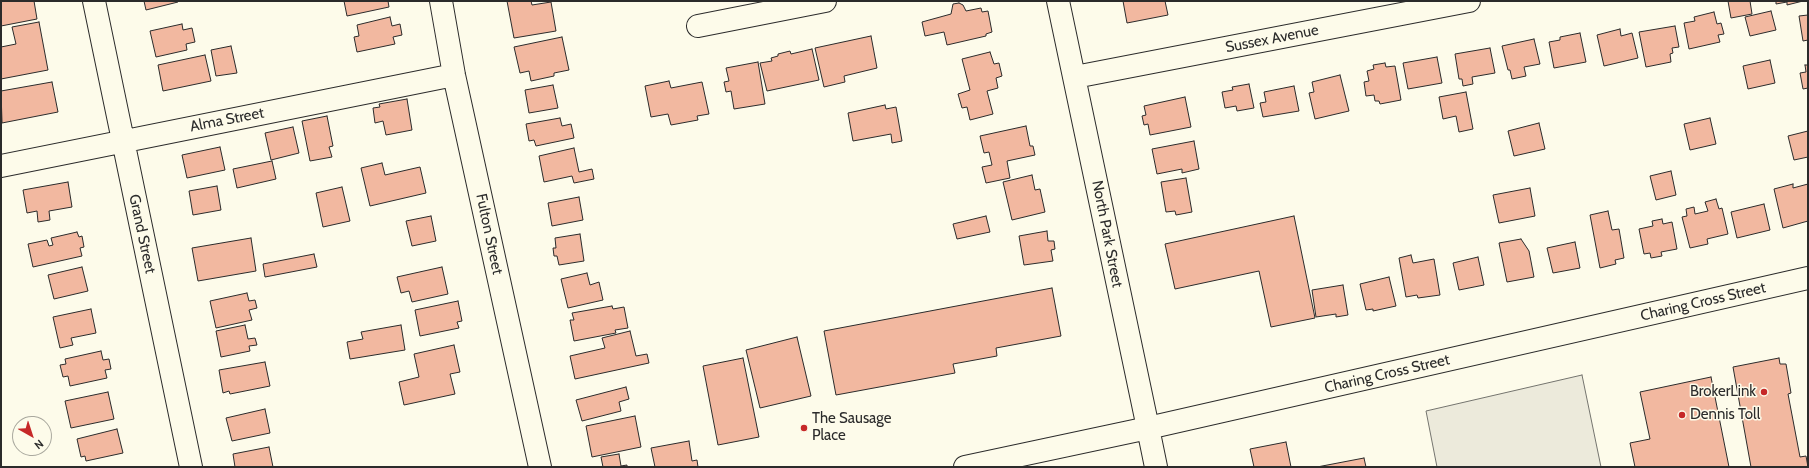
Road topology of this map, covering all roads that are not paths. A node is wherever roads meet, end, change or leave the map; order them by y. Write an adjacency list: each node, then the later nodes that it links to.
1 (94, 1): 9 (street, Grand Street)
2 (441, 1): 7 (street, Fulton Street)
3 (825, 1): 6 (street)
4 (1058, 1): 8 (street, North Park Street)
5 (1469, 1): 8 (street, Sussex Avenue)
6 (698, 26)
7 (454, 76): 9 (street, Alma Street); 14 (street, Fulton Street)
8 (1076, 77): 12 (street, North Park Street)
9 (122, 141): 10 (street, Alma Street); 13 (street, Grand Street)
10 (1, 166)
11 (1808, 278): 12 (street, Charing Cross Street)
12 (1148, 428): 15 (street, Charing Cross Street); 16 (street, North Park Street)
13 (191, 467)
14 (540, 467)
15 (965, 467)
16 (1156, 467)

